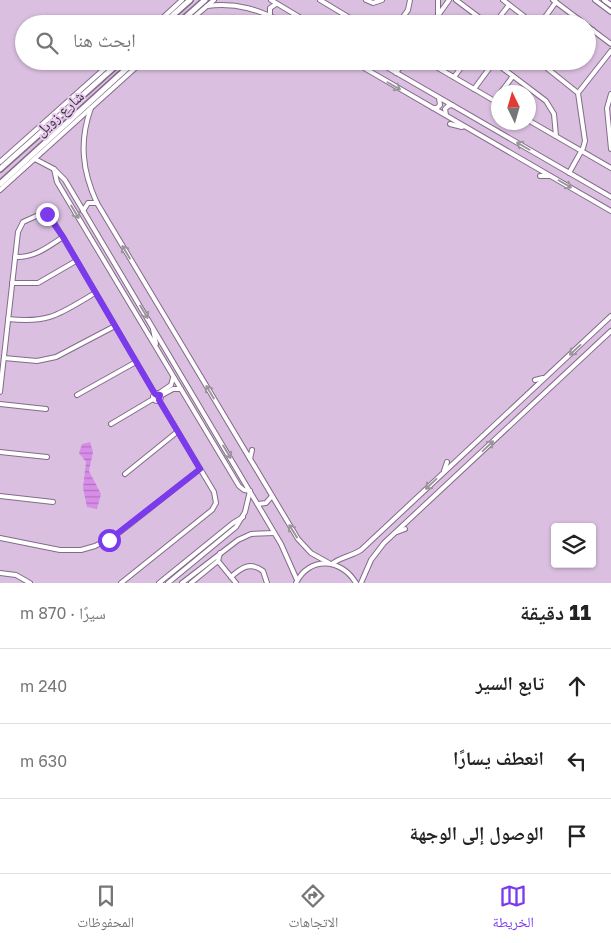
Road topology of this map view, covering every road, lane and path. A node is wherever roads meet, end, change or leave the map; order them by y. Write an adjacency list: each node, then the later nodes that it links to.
1 (182, 0): 22 (street)
2 (190, 0): 23 (main road)
3 (205, 0): 24 (main road)
4 (214, 0): 20 (street)
5 (272, 0): 17 (street)
6 (320, 0): 28 (street)
7 (366, 0): 8 (street)
8 (382, 0)
9 (410, 0): 29 (street)
10 (438, 0): 30 (street)
11 (449, 0): 30 (street)
12 (456, 0): 31 (street)
13 (502, 0): 18 (street)
14 (595, 0): 21 (street)
15 (604, 0): 19 (street)
16 (555, 1): 34 (street); 35 (street)
17 (276, 4): 26 (street); 27 (street)
18 (508, 4): 32 (street); 33 (street)
19 (611, 5)
20 (207, 6): 25 (street); 26 (street)
21 (611, 12)
22 (166, 15)
23 (173, 15)
24 (188, 15)
25 (196, 15)
26 (270, 15)
27 (295, 15)
28 (345, 15)
29 (404, 15)
30 (438, 15)
31 (476, 15)
32 (500, 15)
33 (522, 15)
34 (546, 15)
35 (573, 15)
36 (596, 32): 37 (street)
37 (611, 44)
38 (611, 51): 61 (street)
39 (109, 70): 79 (street)
40 (111, 70): 53 (main road, شارع زويل)
41 (120, 70): 42 (main road)
42 (125, 70): 56 (main road, شارع زويل)
43 (129, 70): 64 (street)
44 (364, 70): 68 (street, one-way to 68)
45 (391, 70): 52 (street)
46 (398, 70): 52 (street)
47 (441, 70): 55 (street)
48 (459, 70): 55 (street)
49 (488, 70): 59 (street)
50 (505, 70): 54 (street)
51 (549, 70): 61 (street)
52 (396, 73): 63 (street)
53 (105, 76): 56 (main road); 70 (main road, شارع زويل)
54 (513, 76): 57 (street); 58 (street)
55 (454, 77): 59 (street)
56 (112, 83): 64 (main road, شارع زويل)
57 (506, 85)
58 (525, 85)
59 (474, 89): 65 (street)
60 (536, 93): 75 (street)
61 (578, 93): 77 (street)
62 (611, 94): 76 (street)
63 (438, 98): 66 (street); 68 (street)
64 (98, 99): 67 (street); 74 (main road, شارع زويل)
65 (491, 99)
66 (452, 105): 69 (street); 84 (street, one-way to 66)
67 (91, 108): 78 (street); 90 (street)
68 (433, 108): 69 (street)
69 (446, 115): 73 (street)
70 (53, 122): 74 (main road); 82 (main road, شارع زويل)
71 (450, 124): 73 (street)
72 (536, 125): 75 (street)
73 (466, 127): 86 (street)
74 (60, 130): 83 (main road, شارع زويل)
75 (556, 136): 77 (street)
76 (611, 148)
77 (581, 151): 80 (street); 84 (street)
78 (35, 159): 81 (street); 83 (street)
79 (0, 162)
80 (611, 168)
81 (54, 169): 91 (street); 106 (street, one-way to 106)
82 (0, 170)
83 (17, 171): 87 (main road, شارع زويل); 88 (street)
84 (569, 172): 89 (street)
85 (540, 176): 86 (street)
86 (551, 176): 92 (street, one-way to 92)
87 (0, 184)
88 (0, 190)
89 (611, 197)
90 (97, 203): 91 (street); 99 (street, one-way to 90)
91 (83, 211): 103 (street, one-way to 103)
92 (611, 211)
93 (63, 237): 94 (street); 94 (street); 95 (street)
94 (15, 257): 96 (street)
95 (76, 261): 96 (street); 97 (street)
96 (12, 283): 101 (street)
97 (95, 293): 101 (street); 102 (street)
98 (168, 309): 99 (street)
99 (162, 313): 129 (street, one-way to 99)
100 (611, 316): 110 (street, one-way to 110)
101 (8, 319): 107 (street)
102 (115, 326): 107 (street); 108 (street)
103 (152, 327): 106 (street); 121 (street)
104 (611, 331): 105 (street); 120 (street)
105 (609, 339)
106 (157, 349): 109 (street)
107 (4, 358): 113 (street)
108 (136, 362): 114 (street); 115 (street)
109 (173, 376): 112 (street); 115 (street)
110 (545, 378): 111 (street); 132 (street)
111 (535, 380)
112 (182, 390): 115 (street); 116 (street)
113 (0, 392)
114 (77, 395)
115 (158, 396): 123 (street); 124 (street)
116 (187, 399): 121 (street); 135 (street)
117 (0, 404): 119 (street)
118 (536, 408): 120 (street)
119 (46, 409)
120 (526, 410): 122 (street)
121 (203, 413): 135 (street, one-way to 135)
122 (512, 423): 125 (street); 134 (street, one-way to 122)
123 (111, 424)
124 (177, 432): 131 (street); 133 (street)
125 (509, 432)
126 (252, 450): 129 (street)
127 (0, 452): 128 (street)
128 (48, 457)
129 (250, 459): 137 (street)
130 (447, 462): 132 (street)
131 (200, 469): 147 (street); 157 (street)
132 (444, 472): 146 (street, one-way to 146)
133 (125, 474)
134 (442, 488): 138 (street); 144 (street)
135 (250, 491): 140 (street); 141 (street)
136 (0, 496): 139 (street)
137 (272, 496): 140 (street); 152 (street, one-way to 137)
138 (438, 498)
139 (53, 502)
140 (258, 504): 145 (street)
141 (243, 518): 143 (street); 158 (street)
142 (405, 529): 144 (street)
143 (232, 532): 148 (street); 159 (street)
144 (395, 532): 149 (street)
145 (274, 533): 148 (street); 155 (street)
146 (376, 535): 149 (street); 152 (street)
147 (0, 538)
148 (238, 540): 150 (street)
149 (384, 543): 165 (street)
150 (220, 553): 151 (street); 160 (street)
151 (218, 561): 154 (street); 161 (street)
152 (330, 563): 155 (street); 164 (street)
153 (0, 573): 156 (street)
154 (231, 577): 162 (street); 163 (street)
155 (296, 582)
156 (30, 583)
157 (121, 583)
158 (159, 583)
159 (168, 583)
160 (182, 583)
161 (191, 583)
162 (236, 583)
163 (267, 583)
164 (356, 583)
165 (361, 583)

